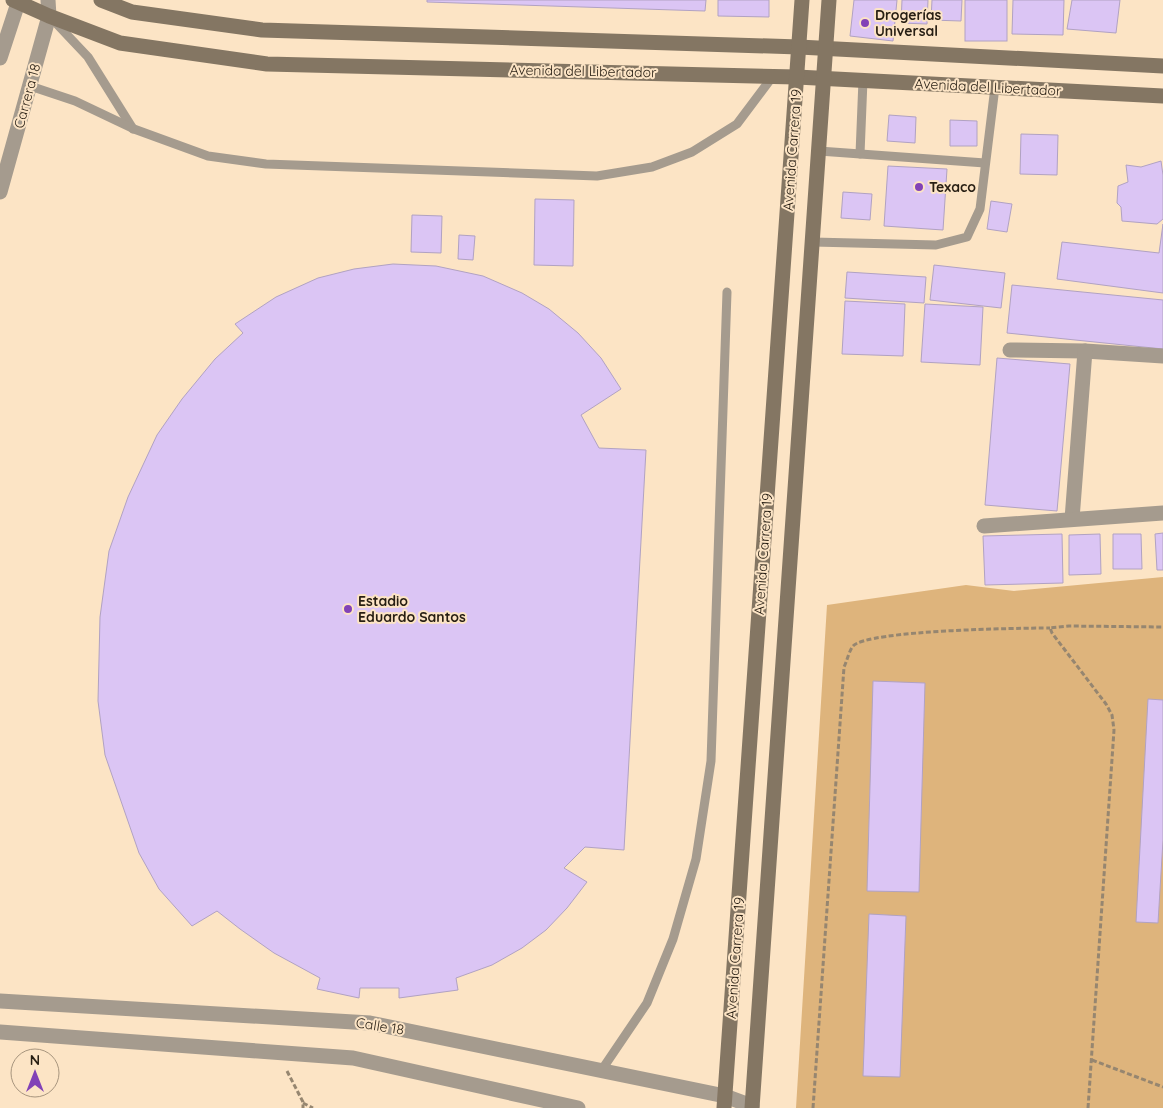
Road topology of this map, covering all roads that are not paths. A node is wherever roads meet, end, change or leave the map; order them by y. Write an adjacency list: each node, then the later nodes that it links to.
1 (48, 0): 6 (street, Carrera 18)
2 (101, 0): 7 (main road)
3 (802, 0): 7 (main road, Avenida Carrera 19)
4 (830, 0): 8 (main road, Avenida Carrera 19)
5 (18, 1): 6 (main road, Avenida del Libertador); 9 (street)
6 (49, 16): 11 (main road, Avenida del Libertador); 15 (street, Carrera 18); 18 (lane)
7 (799, 47): 8 (main road); 12 (main road, Avenida Carrera 19)
8 (826, 48): 10 (main road); 13 (main road, Avenida Carrera 19)
9 (0, 58)
10 (1163, 66)
11 (773, 76): 12 (main road, Avenida del Libertador); 18 (lane)
12 (797, 77): 13 (main road, Avenida del Libertador); 34 (main road, Avenida Carrera 19)
13 (824, 78): 14 (main road, Avenida del Libertador); 19 (main road, Avenida Carrera 19)
14 (863, 80): 16 (main road, Avenida del Libertador); 20 (lane)
15 (30, 86): 18 (lane); 22 (street, Carrera 18)
16 (995, 87): 17 (main road, Avenida del Libertador); 21 (lane)
17 (1163, 96)
18 (134, 129)
19 (819, 151): 20 (lane); 23 (main road, Avenida Carrera 19)
20 (860, 154): 21 (lane)
21 (985, 163): 23 (lane)
22 (0, 192)
23 (813, 242): 35 (main road, Avenida Carrera 19)
24 (727, 292): 33 (lane)
25 (1010, 350): 26 (street)
26 (1085, 351): 27 (street); 29 (street)
27 (1163, 356)
28 (1163, 513): 29 (street)
29 (1072, 520): 30 (street)
30 (984, 526)
31 (0, 1000): 33 (street, Calle 18)
32 (0, 1032): 36 (street)
33 (601, 1071): 34 (street, Calle 18)
34 (724, 1102): 35 (street, Calle 18)
35 (752, 1107)
36 (578, 1108)

